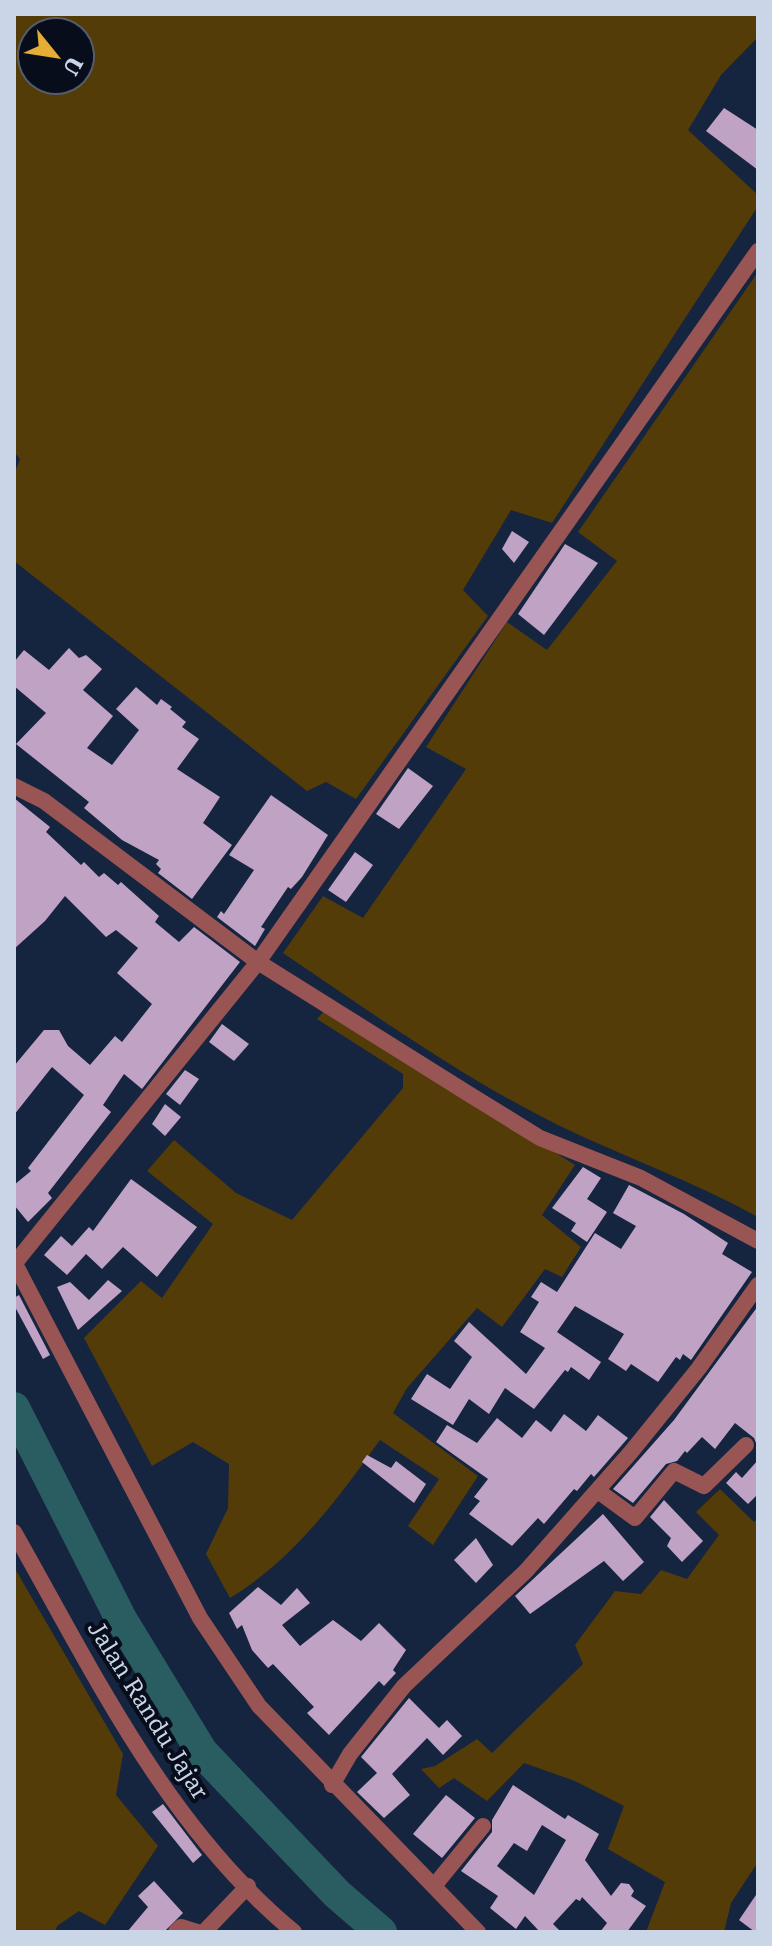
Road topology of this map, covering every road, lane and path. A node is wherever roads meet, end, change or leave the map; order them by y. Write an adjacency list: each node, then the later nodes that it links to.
1 (758, 251): 3 (street)
2 (14, 786): 3 (street)
3 (258, 962): 4 (street); 5 (street)
4 (758, 1241)
5 (14, 1262): 10 (street)
6 (758, 1285): 8 (street)
7 (746, 1445): 8 (street)
8 (598, 1491): 10 (street)
9 (14, 1532): 13 (street, Jalan Randu Jajar)
10 (332, 1785): 12 (street)
11 (483, 1826): 12 (street)
12 (434, 1886): 18 (street)
13 (246, 1889): 16 (street); 17 (street, Jalan Randu Jajar)
14 (176, 1932): 15 (street)
15 (197, 1932)
16 (204, 1932)
17 (294, 1932)
18 (478, 1932)

